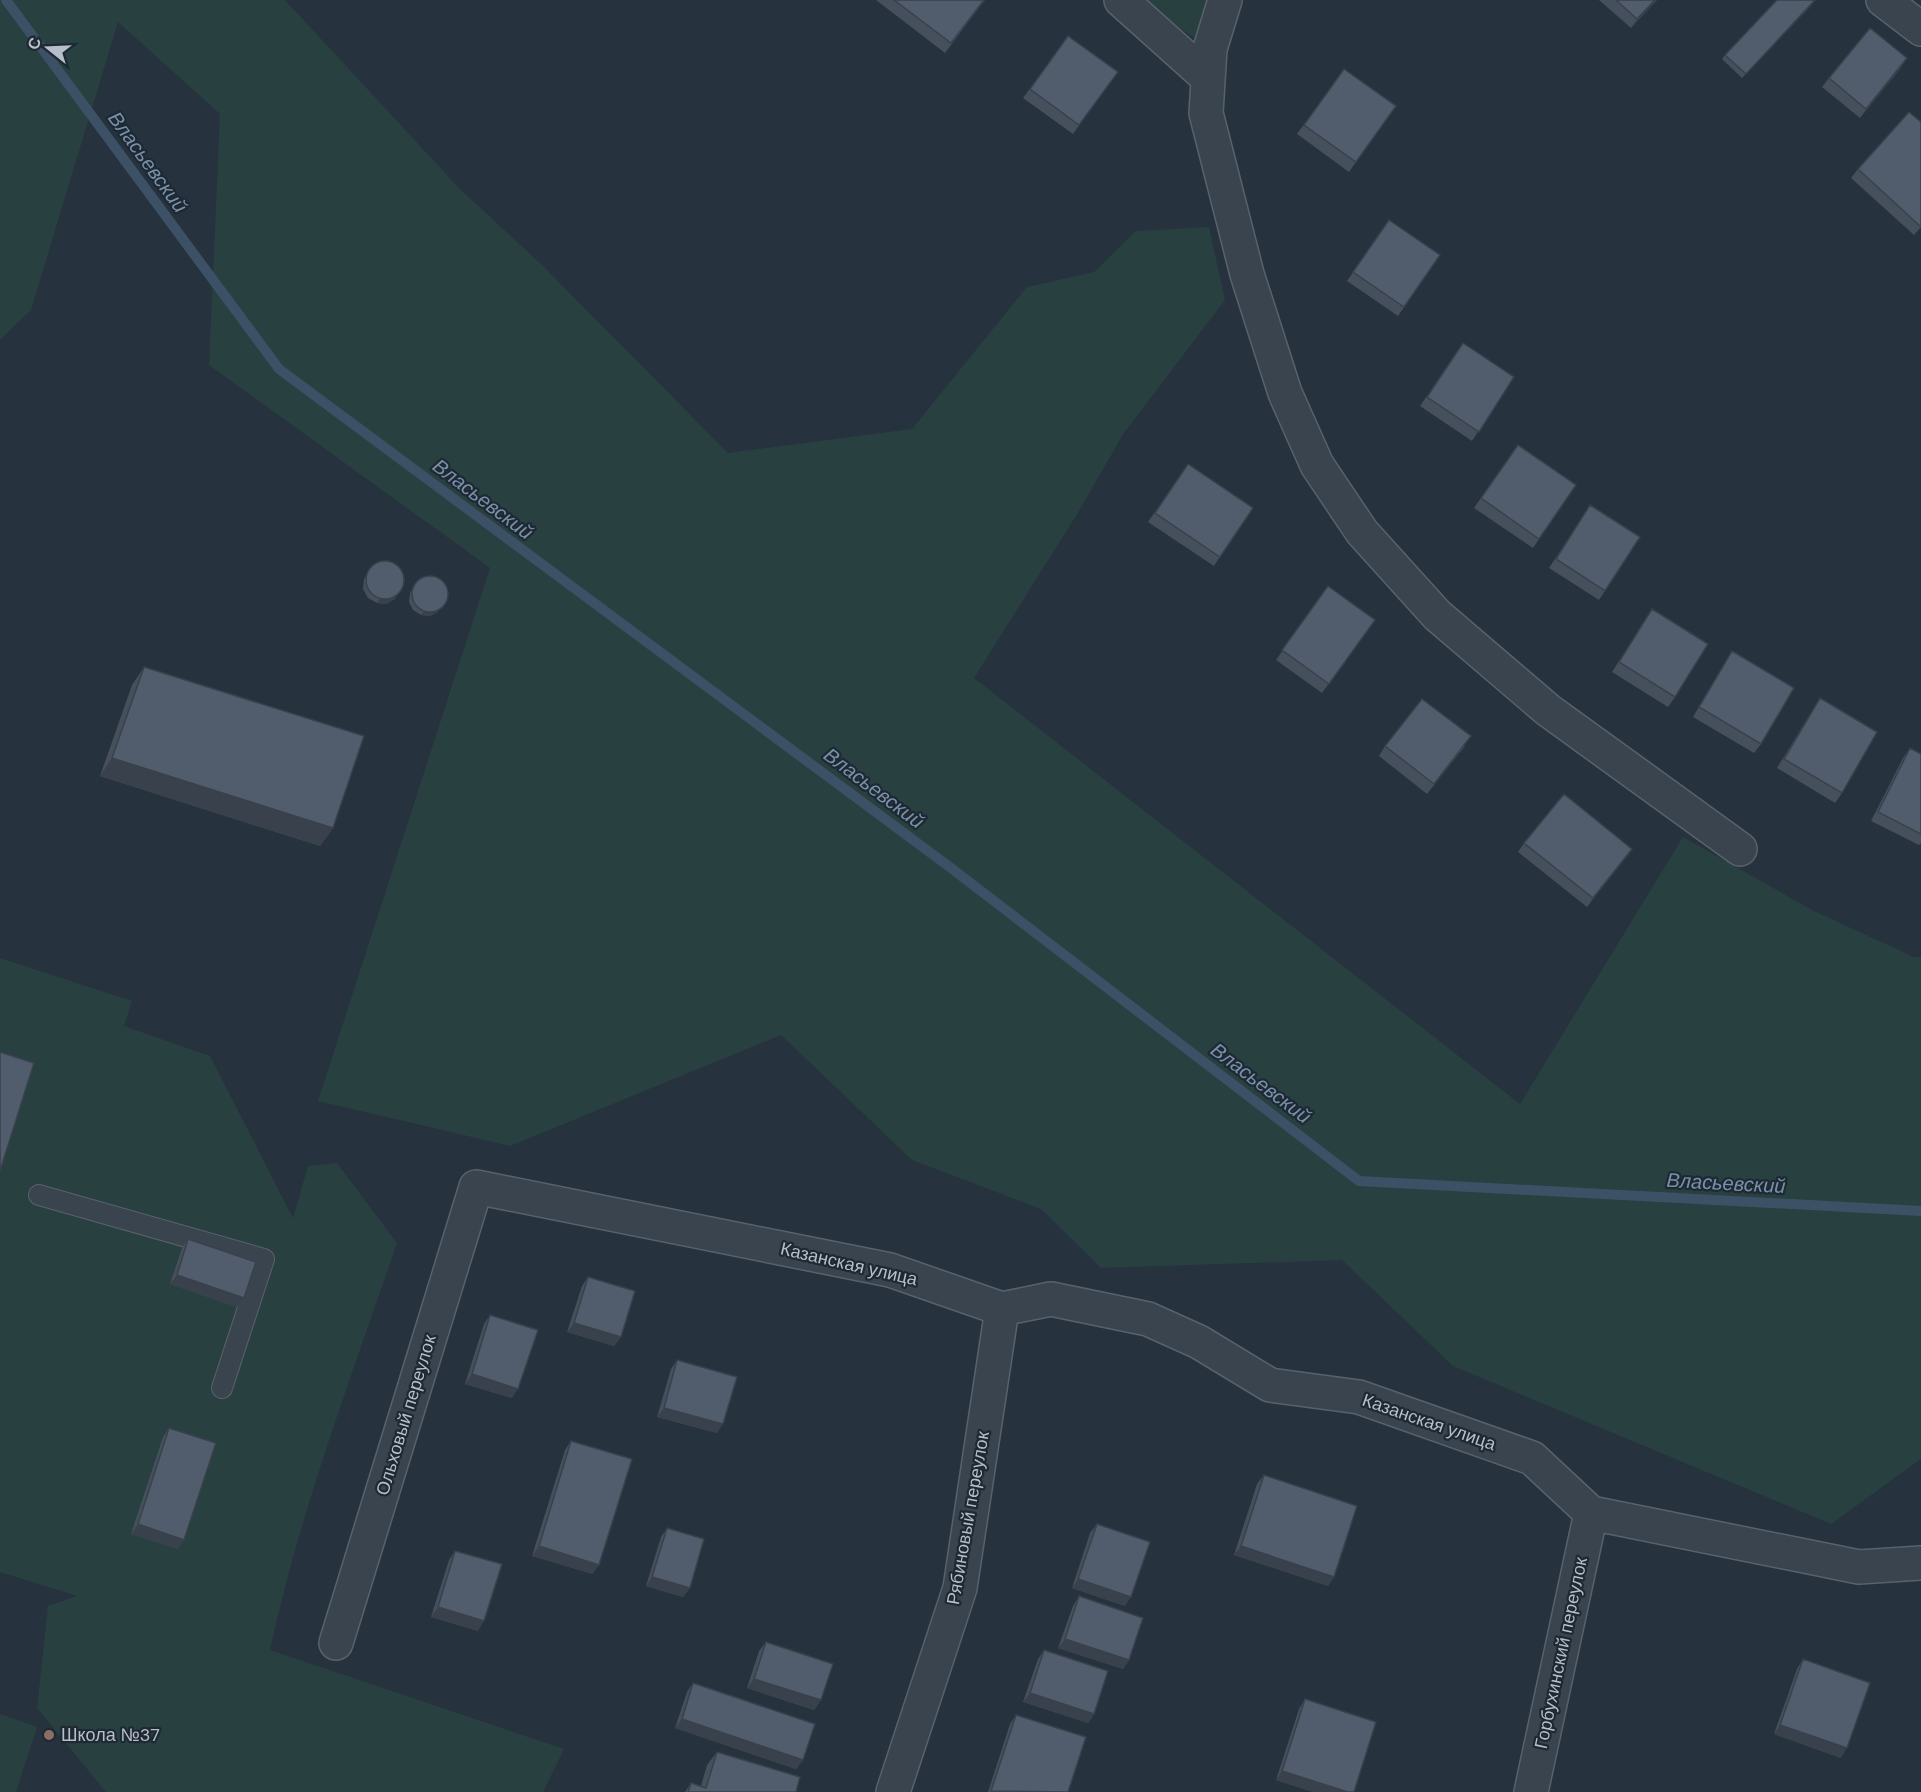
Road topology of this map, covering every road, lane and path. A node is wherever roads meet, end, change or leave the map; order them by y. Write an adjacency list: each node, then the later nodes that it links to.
1 (1121, 0): 5 (street)
2 (1225, 0): 5 (street)
3 (1883, 0): 4 (street)
4 (1921, 29)
5 (1208, 78): 6 (street)
6 (1740, 849)
7 (476, 1187): 9 (street, Казанская улица); 13 (street, Ольховый переулок)
8 (39, 1195): 10 (lane)
9 (1002, 1309): 11 (street, Казанская улица); 14 (street, Рябиновый переулок)
10 (222, 1388)
11 (1591, 1513): 12 (street); 15 (street, Горбухинский переулок)
12 (1921, 1563)
13 (336, 1643)
14 (893, 1792)
15 (1531, 1792)

